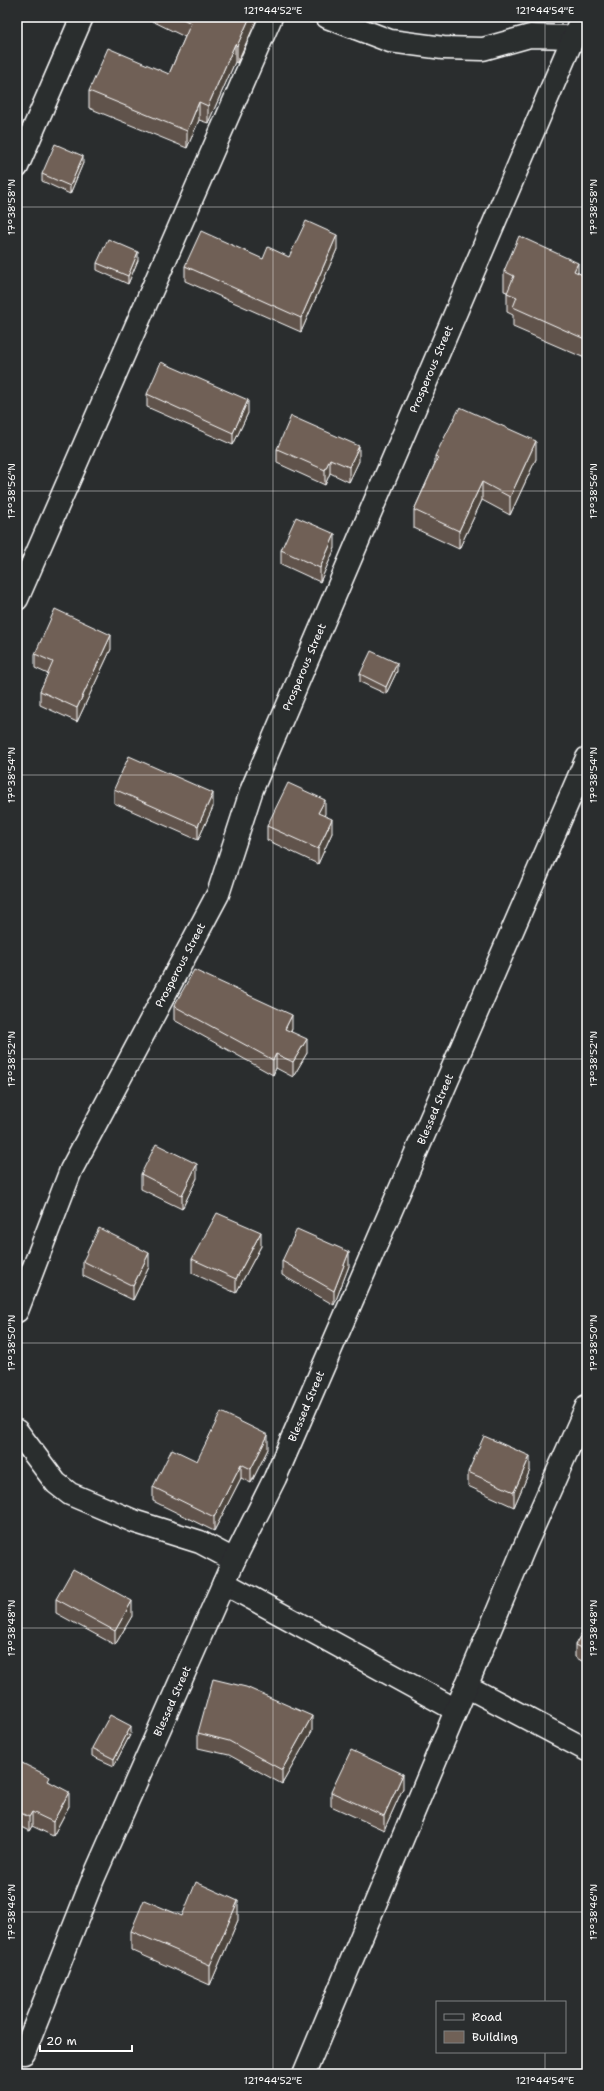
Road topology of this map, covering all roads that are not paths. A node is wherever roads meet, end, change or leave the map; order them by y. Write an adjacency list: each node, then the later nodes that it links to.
1 (82, 17): 6 (street)
2 (271, 17): 7 (street)
3 (327, 17): 5 (street)
4 (582, 17): 5 (street, Prosperous Street)
5 (573, 37): 9 (street, Prosperous Street)
6 (17, 167)
7 (17, 598)
8 (587, 758): 12 (street, Blessed Street)
9 (17, 1311)
10 (587, 1406): 14 (street)
11 (17, 1431): 12 (street)
12 (234, 1560): 13 (street, Blessed Street)
13 (224, 1583): 15 (street); 17 (street, Blessed Street)
14 (466, 1686): 15 (street); 16 (street)
15 (456, 1710): 18 (street)
16 (587, 1750)
17 (24, 2053)
18 (304, 2074)

